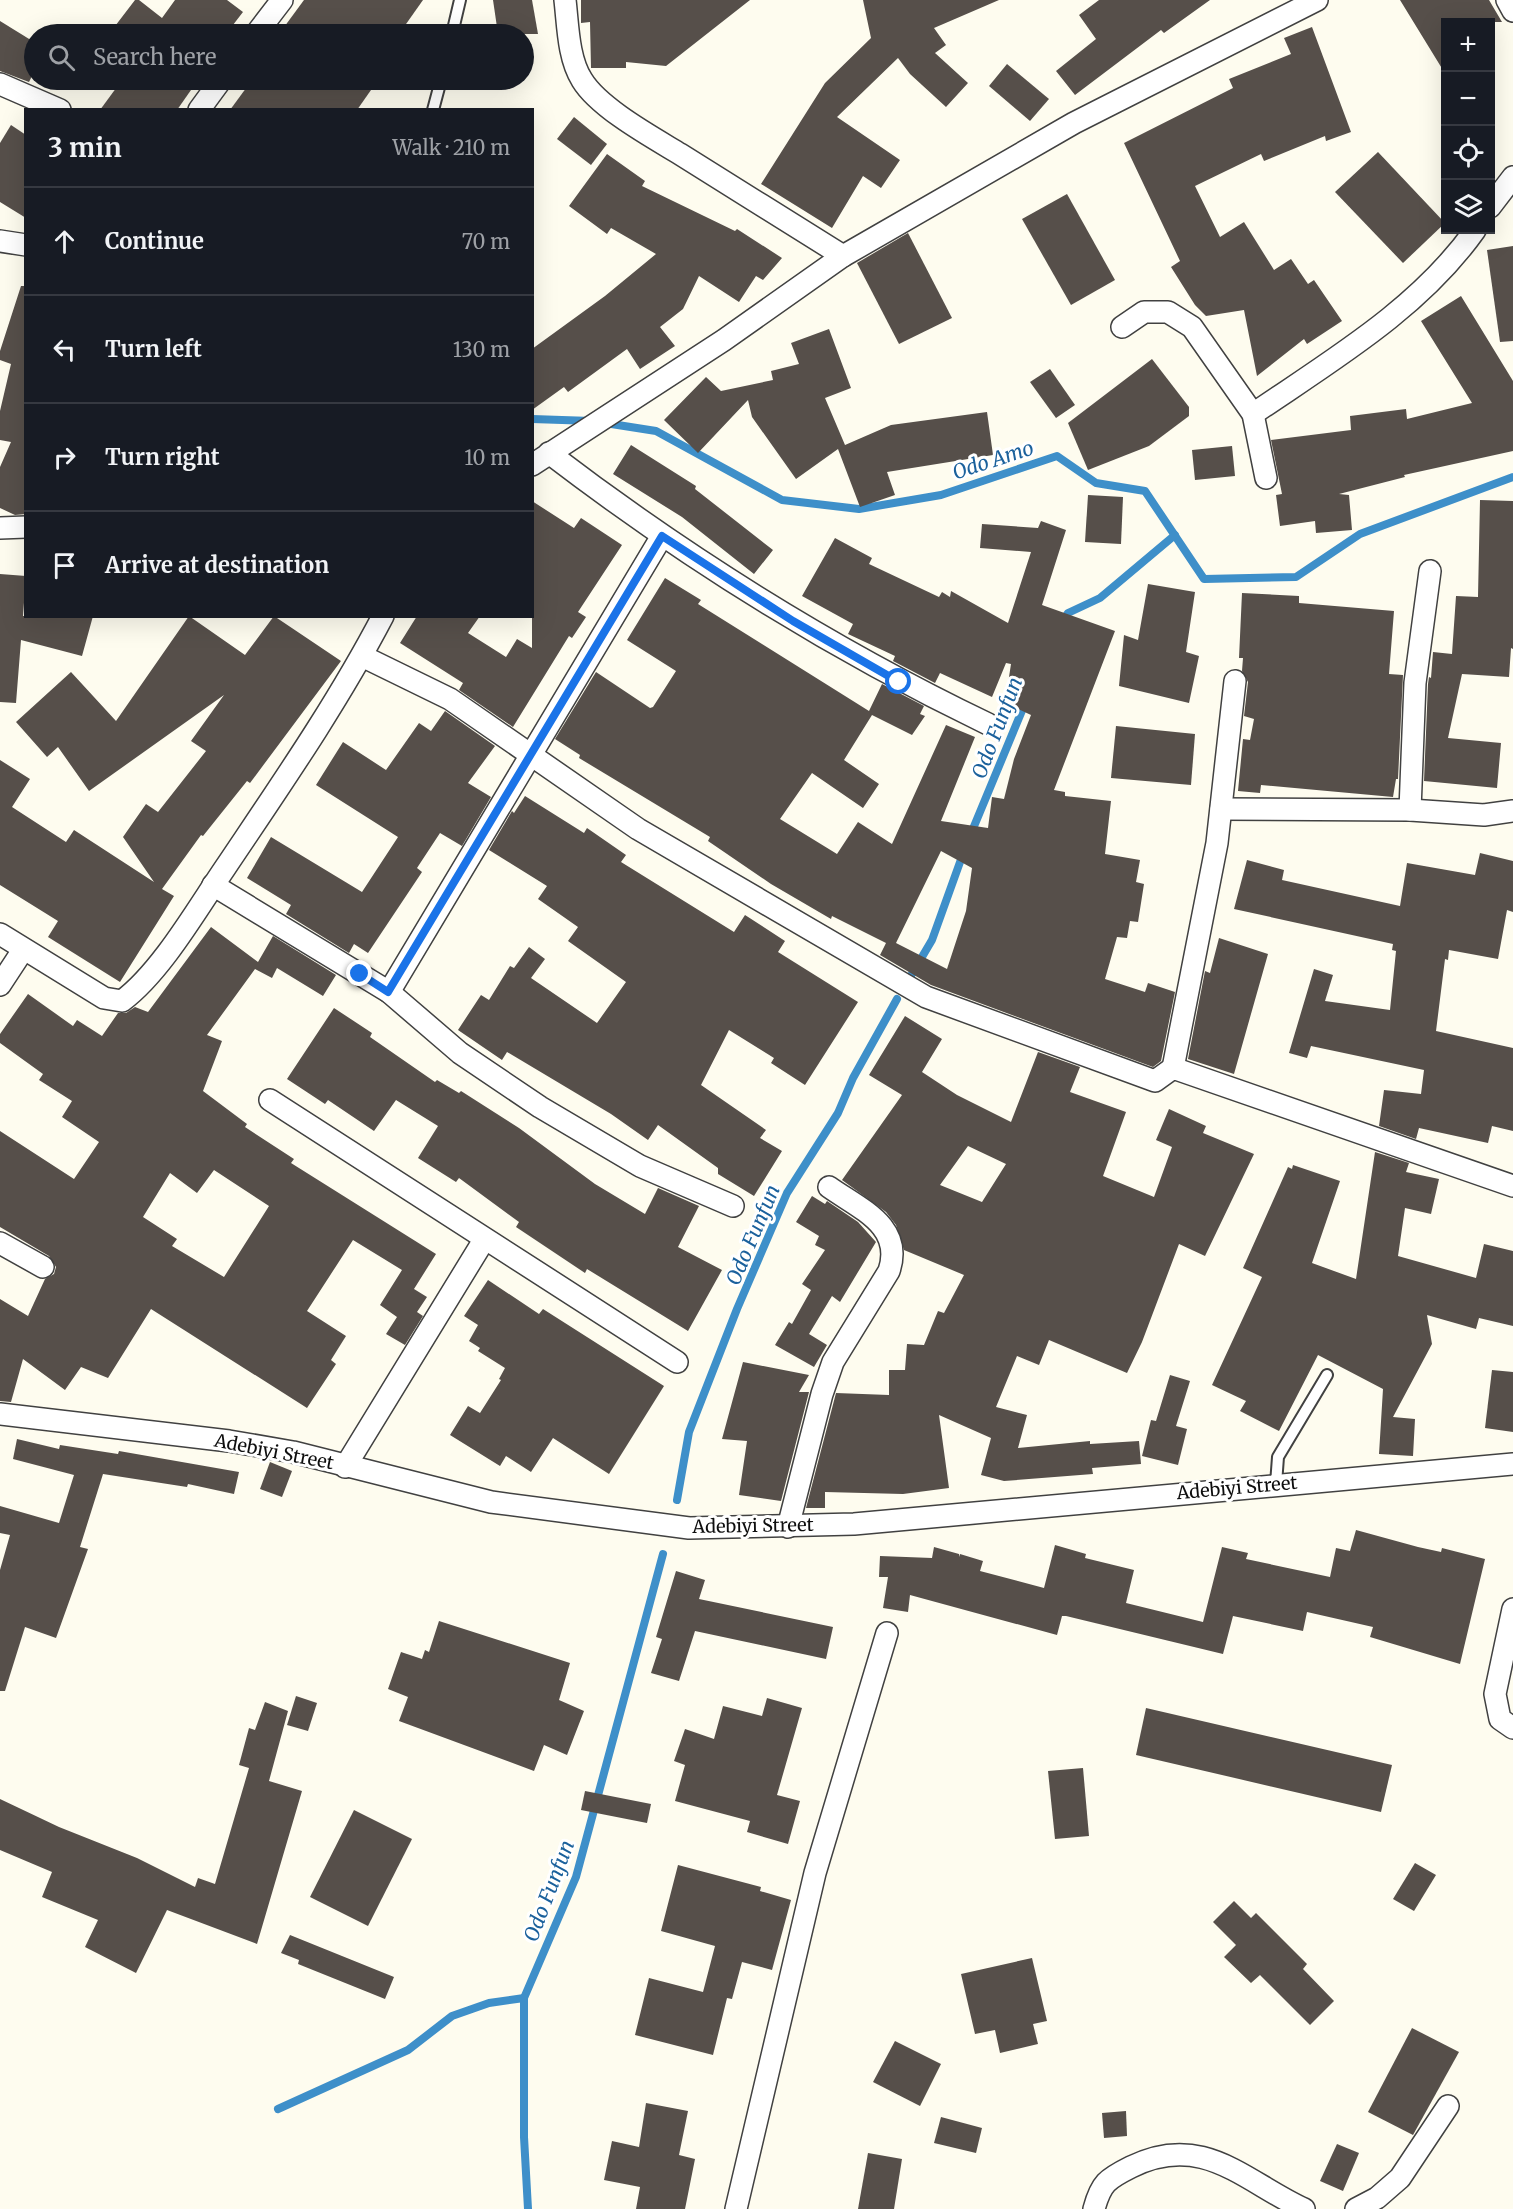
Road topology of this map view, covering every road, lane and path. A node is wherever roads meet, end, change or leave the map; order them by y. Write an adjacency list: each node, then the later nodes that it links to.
1 (282, 0): 7 (street)
2 (460, 0): 8 (lane)
3 (565, 0): 20 (street)
4 (1317, 0): 20 (street)
5 (1507, 0): 6 (street)
6 (1513, 11)
7 (264, 24)
8 (454, 24)
9 (0, 84): 12 (street)
10 (214, 90): 13 (street)
11 (438, 90): 14 (lane)
12 (55, 108)
13 (201, 108)
14 (434, 108)
15 (1513, 177): 16 (street)
16 (1495, 202)
17 (1472, 234): 22 (street)
18 (0, 241): 19 (street)
19 (24, 245)
20 (843, 256): 23 (street)
21 (1122, 327): 22 (street)
22 (1253, 414): 24 (street)
23 (541, 459): 27 (street)
24 (1266, 478)
25 (24, 527): 26 (street)
26 (0, 528)
27 (662, 536): 32 (street); 33 (street)
28 (1430, 571): 35 (street)
29 (381, 618): 30 (street)
30 (362, 656): 33 (street); 37 (street)
31 (1235, 681): 34 (street)
32 (988, 724)
33 (530, 753): 41 (street); 42 (street)
34 (1221, 809): 35 (street); 42 (street)
35 (1410, 810): 36 (street)
36 (1513, 811)
37 (213, 885): 39 (street); 41 (street)
38 (0, 934): 39 (street)
39 (23, 950): 40 (street)
40 (0, 986)
41 (388, 992): 46 (street)
42 (1173, 1068): 44 (street)
43 (270, 1100): 47 (street)
44 (1513, 1186)
45 (829, 1187): 56 (street)
46 (733, 1206)
47 (484, 1240): 50 (street); 54 (street)
48 (0, 1243): 49 (street)
49 (43, 1267)
50 (677, 1362)
51 (1327, 1375): 55 (lane)
52 (0, 1414): 54 (street, Adebiyi Street)
53 (1513, 1464): 55 (street, Adebiyi Street)
54 (345, 1467): 56 (street, Adebiyi Street)
55 (1276, 1484): 56 (street, Adebiyi Street)
56 (788, 1527)
57 (1513, 1609): 59 (street)
58 (887, 1633): 61 (street)
59 (1513, 1728)
60 (1448, 2106): 64 (street)
61 (736, 2209)
62 (1094, 2209): 63 (street)
63 (1304, 2209)
64 (1356, 2209)

